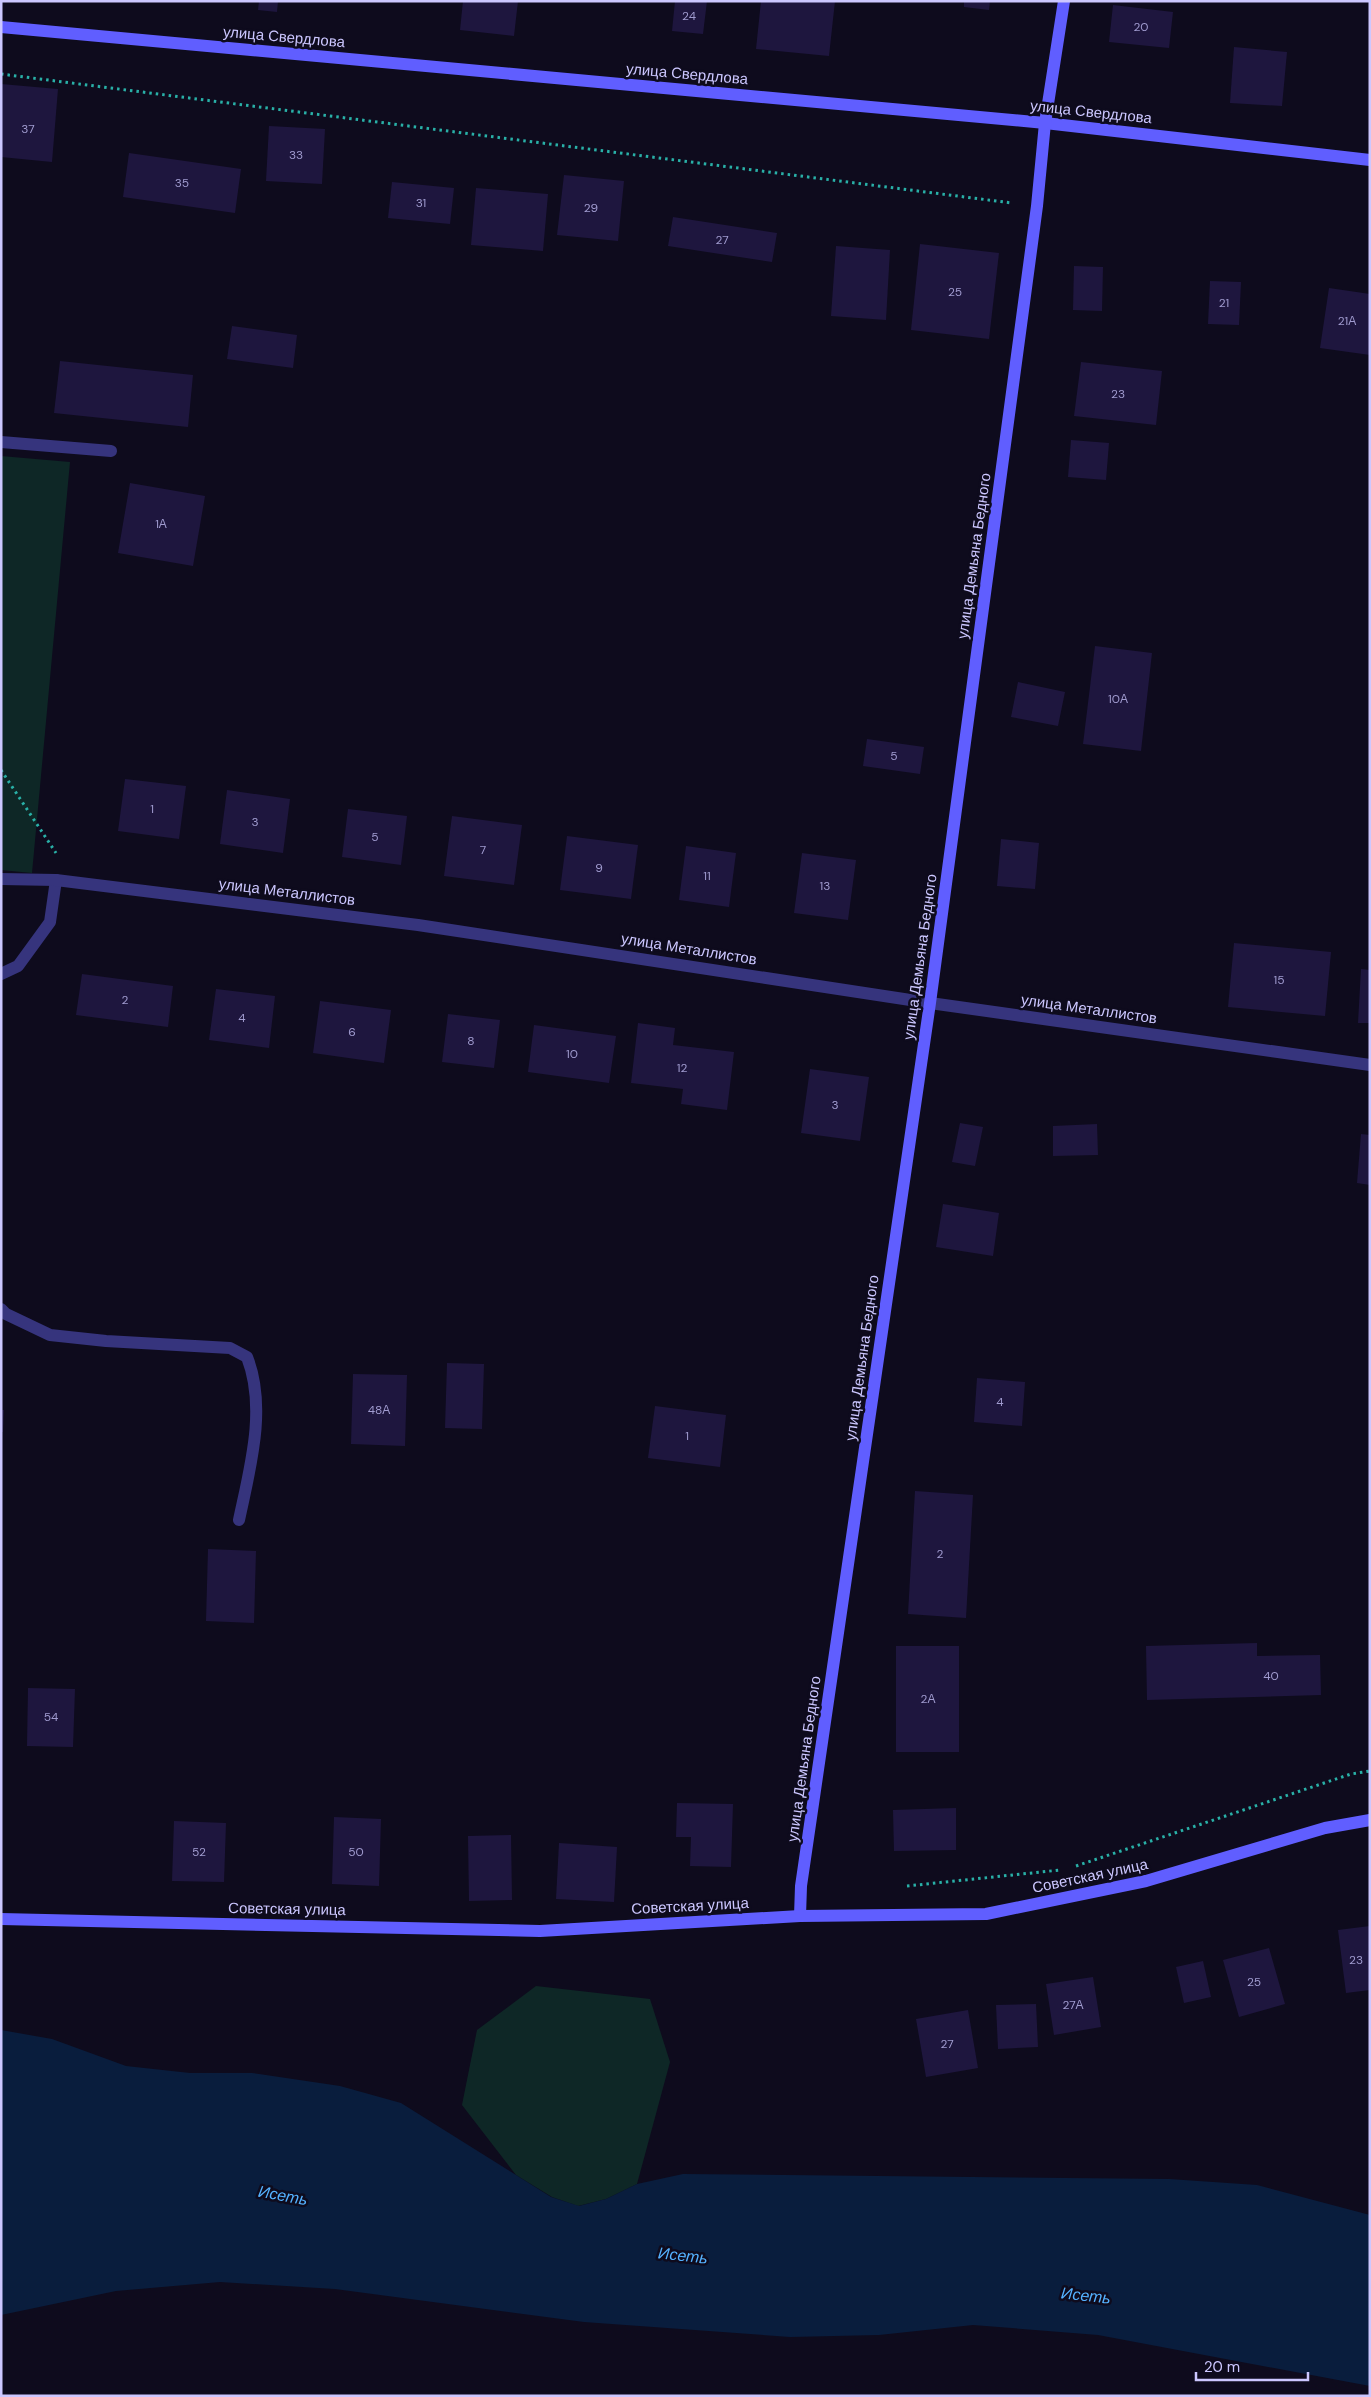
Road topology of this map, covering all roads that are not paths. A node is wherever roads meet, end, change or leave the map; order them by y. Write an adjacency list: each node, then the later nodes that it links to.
1 (1064, 1): 3 (street, улица Демьяна Бедного)
2 (1, 27): 3 (street, улица Свердлова)
3 (1045, 123): 4 (street, улица Свердлова); 10 (street, улица Демьяна Бедного)
4 (1370, 160)
5 (1, 442): 6 (street)
6 (111, 451)
7 (1, 879): 8 (street, улица Металлистов)
8 (56, 880): 9 (street); 10 (street, улица Металлистов)
9 (1, 974)
10 (930, 1003): 11 (street, улица Металлистов); 15 (street, улица Демьяна Бедного)
11 (1370, 1065)
12 (1, 1310): 13 (street)
13 (239, 1520)
14 (1370, 1820): 15 (street, Советская улица)
15 (800, 1916): 16 (street, Советская улица)
16 (1, 1919)

